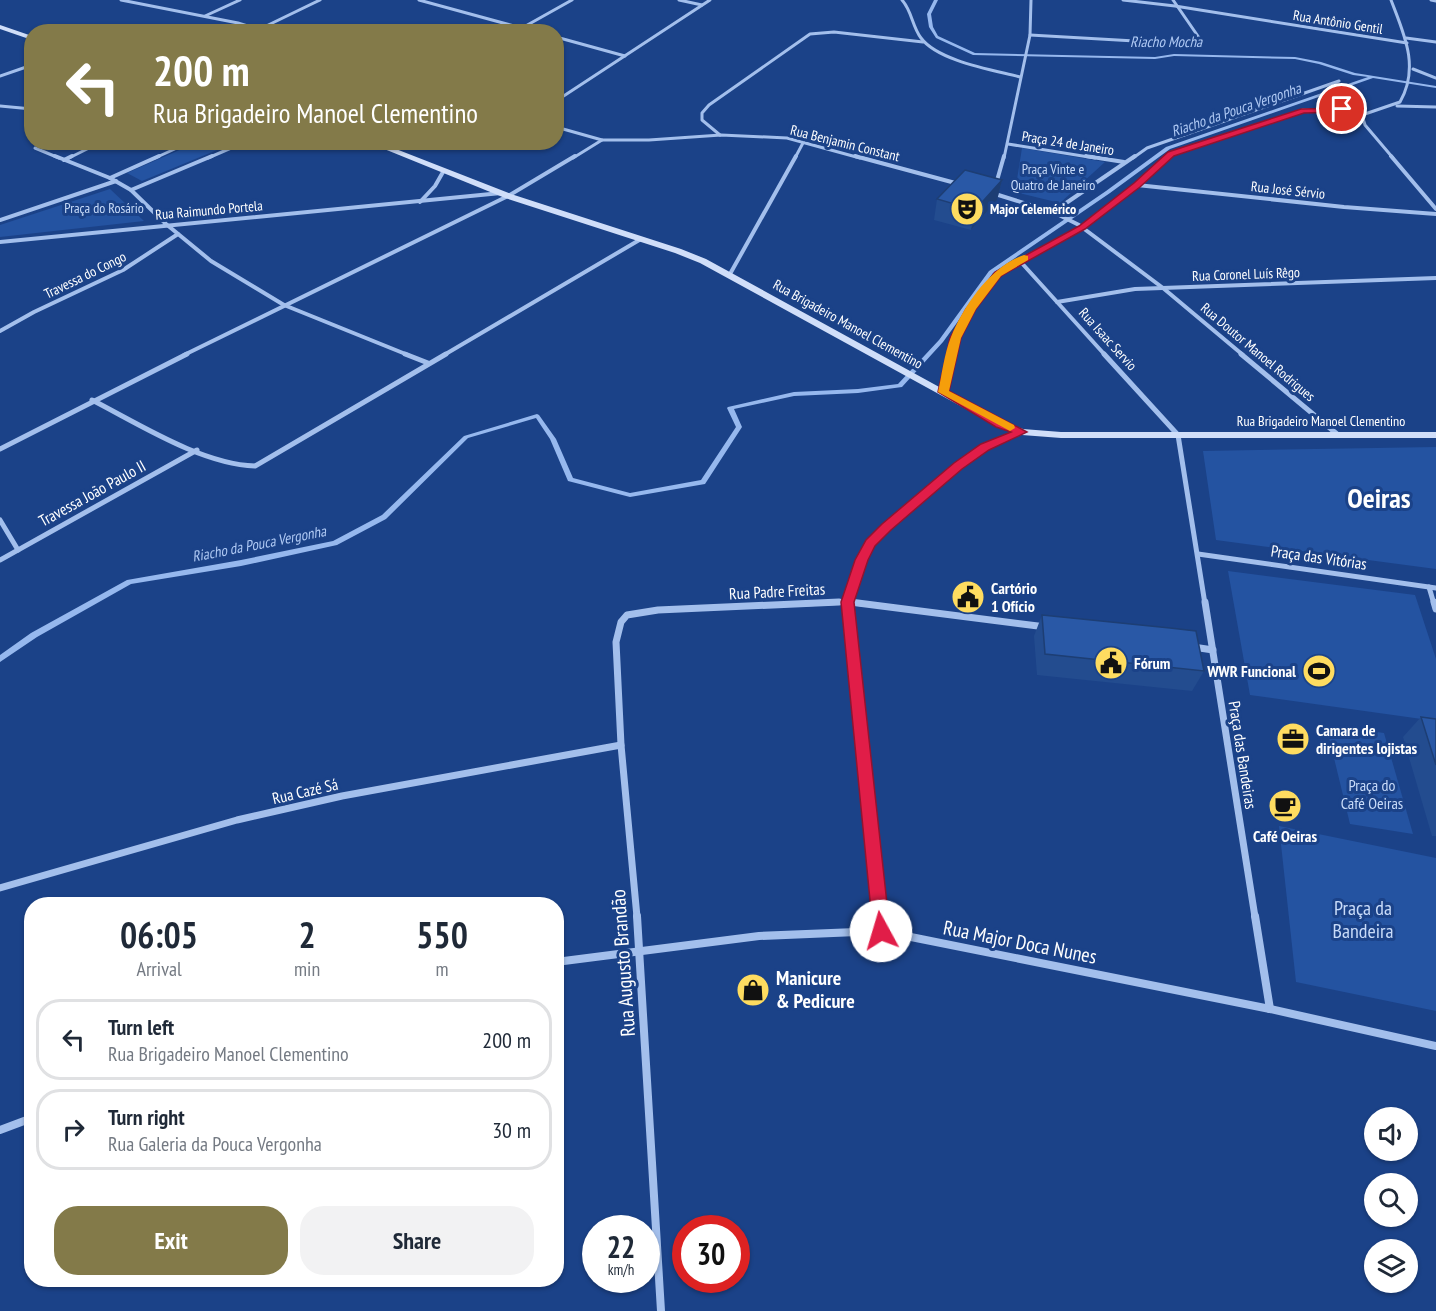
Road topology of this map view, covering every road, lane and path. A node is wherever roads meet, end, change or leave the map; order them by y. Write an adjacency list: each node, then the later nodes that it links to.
1 (121, 0): 19 (street)
2 (240, 0): 19 (street)
3 (320, 0): 21 (street)
4 (419, 0): 16 (street)
5 (448, 0): 16 (street)
6 (572, 0): 23 (street)
7 (679, 0): 17 (street)
8 (710, 0): 17 (street)
9 (902, 0): 29 (street)
10 (1032, 0): 26 (street)
11 (1124, 0): 18 (street, Rua Antônio Gentil)
12 (1173, 0): 18 (street)
13 (1390, 0): 27 (street)
14 (1431, 0): 15 (street)
15 (1436, 1)
16 (437, 5): 22 (street)
17 (702, 5): 32 (street)
18 (1175, 6): 26 (street); 31 (street, Rua Antônio Gentil)
19 (205, 16): 20 (street)
20 (236, 24)
21 (272, 24)
22 (507, 24)
23 (529, 24)
24 (0, 27): 25 (main road)
25 (24, 35)
26 (1030, 35): 36 (street)
27 (1406, 38): 30 (street, Rua Antônio Gentil); 31 (street)
28 (564, 39): 32 (street)
29 (923, 42): 36 (street); 46 (street)
30 (1436, 42)
31 (1407, 43): 34 (street)
32 (625, 56): 39 (street)
33 (24, 68): 35 (street)
34 (1413, 69): 37 (street); 40 (street)
35 (0, 76)
36 (1020, 77): 49 (street)
37 (1436, 78)
38 (1339, 81): 56 (street)
39 (564, 96)
40 (1396, 105): 42 (street); 44 (street)
41 (0, 106): 43 (street)
42 (1436, 107)
43 (24, 108)
44 (1362, 116): 61 (street); 67 (street)
45 (564, 129): 47 (street, Rua Benjamin Constant)
46 (721, 135): 47 (street, Rua Benjamin Constant); 48 (street, Rua Benjamin Constant)
47 (603, 140): 65 (street)
48 (804, 141): 60 (street, Rua Benjamin Constant); 77 (street)
49 (1008, 144): 56 (street, Praça 24 de Janeiro); 64 (street)
50 (40, 150): 55 (street)
51 (84, 150): 55 (street)
52 (172, 150): 58 (street)
53 (226, 150): 62 (street)
54 (392, 150): 57 (main road, Rua Brigadeiro Manoel Clementino)
55 (64, 160): 58 (street)
56 (1125, 162): 68 (street)
57 (443, 172): 65 (main road, Rua Brigadeiro Manoel Clementino); 66 (street)
58 (110, 178): 59 (street)
59 (116, 181): 62 (street); 70 (street)
60 (960, 184)
61 (1137, 185): 69 (street, Rua José Sérvio); 72 (street)
62 (132, 190): 71 (street)
63 (982, 190): 64 (street)
64 (993, 193): 68 (street)
65 (504, 195): 66 (street, Rua Raimundo Portela); 74 (main road, Rua Brigadeiro Manoel Clementino); 82 (street)
66 (420, 202): 71 (street, Rua Raimundo Portela)
67 (1436, 209)
68 (1053, 212): 72 (street)
69 (1436, 214)
70 (0, 220)
71 (166, 224): 73 (street); 75 (street, Rua Raimundo Portela)
72 (1081, 226): 76 (street); 80 (street)
73 (178, 234): 82 (street); 83 (street, Travessa do Congo)
74 (641, 239): 77 (main road, Rua Brigadeiro Manoel Clementino); 84 (street)
75 (0, 242)
76 (1019, 260): 81 (street, Rua Isaac Servio); 85 (street)
77 (730, 274): 85 (main road, Rua Brigadeiro Manoel Clementino)
78 (1434, 278): 79 (street); 80 (street, Rua Coronel Luís Rêgo)
79 (1436, 283)
80 (1163, 288): 81 (street, Rua Coronel Luís Rêgo); 88 (street, Rua Doutor Manoel Rodrigues)
81 (1057, 302): 89 (street, Rua Isaac Servio)
82 (284, 305): 84 (street); 86 (street)
83 (0, 331)
84 (428, 363): 92 (street)
85 (944, 392): 87 (main road, Rua Brigadeiro Manoel Clementino)
86 (92, 400): 91 (street); 92 (street)
87 (1022, 432): 89 (main road, Rua Brigadeiro Manoel Clementino); 98 (street)
88 (1337, 434): 89 (main road, Rua Brigadeiro Manoel Clementino); 90 (main road, Rua Brigadeiro Manoel Clementino)
89 (1178, 435): 95 (street, Praça das Bandeiras)
90 (1436, 435)
91 (0, 449)
92 (197, 450): 94 (street, Travessa João Paulo II)
93 (0, 520): 94 (street)
94 (18, 550): 96 (street, Travessa João Paulo II)
95 (1198, 554): 97 (street, Praça das Vitórias); 103 (street, Praça das Bandeiras)
96 (0, 560)
97 (1432, 587): 99 (street)
98 (847, 602): 100 (street, Rua Padre Freitas); 101 (street, Rua Padre Freitas); 106 (street)
99 (1436, 609)
100 (627, 615): 104 (street, Rua Augusto Brandão)
101 (1050, 627)
102 (1190, 646): 103 (street)
103 (1213, 650): 109 (street, Praça das Bandeiras)
104 (621, 745): 105 (street, Rua Cazé Sá); 107 (street, Rua Augusto Brandão)
105 (0, 888)
106 (881, 931): 107 (street, Rua Major Doca Nunes); 109 (street, Rua Major Doca Nunes)
107 (640, 951): 108 (street, Rua Major Doca Nunes); 113 (street, Rua Augusto Brandão)
108 (564, 961)
109 (1270, 1009): 110 (street, Rua Major Doca Nunes)
110 (1436, 1046)
111 (24, 1121): 112 (street)
112 (0, 1130)
113 (661, 1311)

